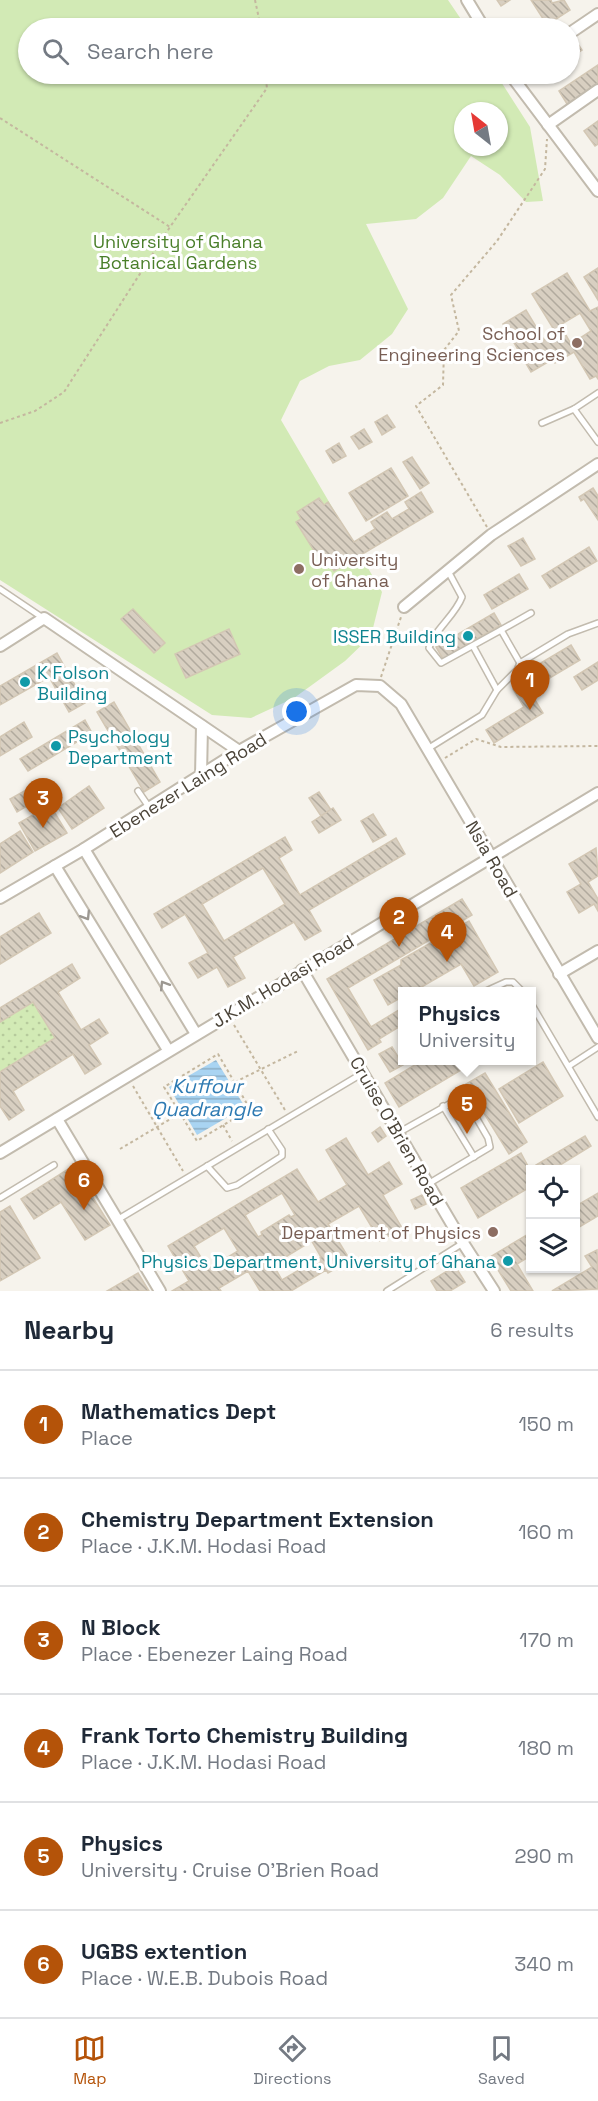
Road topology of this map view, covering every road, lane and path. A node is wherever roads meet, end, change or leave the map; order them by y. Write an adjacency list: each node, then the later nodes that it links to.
1 (255, 0): 4 (path)
2 (467, 0): 5 (street)
3 (598, 14): 6 (street)
4 (259, 18)
5 (478, 18)
6 (580, 26)
7 (266, 84): 13 (path)
8 (517, 84): 11 (street)
9 (598, 90): 11 (street)
10 (0, 118): 13 (path)
11 (548, 125): 12 (street); 20 (path)
12 (598, 191)
13 (171, 227): 16 (path)
14 (598, 393): 15 (lane)
15 (574, 409): 17 (lane); 18 (lane)
16 (0, 423)
17 (542, 423)
18 (598, 442)
19 (598, 464): 20 (street)
20 (491, 535): 21 (street)
21 (448, 571): 23 (street); 29 (lane)
22 (0, 589): 25 (lane)
23 (404, 607): 31 (path)
24 (531, 613): 27 (lane)
25 (44, 618): 28 (street); 33 (street)
26 (598, 623): 30 (lane)
27 (501, 630): 29 (lane); 30 (lane)
28 (0, 646)
29 (473, 646): 32 (lane)
30 (520, 663): 32 (lane)
31 (380, 686): 35 (street, Nsia Road); 36 (street, Ebenezer Laing Road)
32 (497, 690): 35 (lane)
33 (201, 726): 36 (street); 38 (street)
34 (598, 746): 37 (path)
35 (429, 748): 37 (street, Nsia Road)
36 (239, 751): 38 (street, Ebenezer Laing Road)
37 (438, 763): 43 (street, Nsia Road)
38 (201, 776): 41 (street, Ebenezer Laing Road)
39 (138, 791): 41 (lane)
40 (598, 793): 43 (street, J.K.M. Hodasi Road)
41 (149, 807): 42 (street, Ebenezer Laing Road)
42 (84, 849): 44 (street, Ebenezer Laing Road); 53 (street, one-way to 42)
43 (491, 857): 47 (street, J.K.M. Hodasi Road); 48 (street, Nsia Road)
44 (55, 866): 45 (street, Ebenezer Laing Road); 56 (street, one-way to 56)
45 (0, 898)
46 (598, 951): 48 (street)
47 (302, 970): 52 (street, J.K.M. Hodasi Road); 60 (street, Cruise O'Brien Road)
48 (559, 974): 54 (street, Nsia Road)
49 (495, 987): 50 (lane)
50 (518, 987)
51 (536, 1013): 58 (lane)
52 (228, 1015): 53 (street, J.K.M. Hodasi Road); 59 (path)
53 (196, 1034): 56 (street, J.K.M. Hodasi Road)
54 (598, 1038)
55 (598, 1047): 58 (lane)
56 (168, 1050): 61 (street, J.K.M. Hodasi Road)
57 (298, 1051): 59 (path)
58 (569, 1066): 66 (lane)
59 (260, 1070): 62 (path); 65 (path)
60 (363, 1073): 65 (lane); 71 (street, Cruise O'Brien Road)
61 (127, 1076): 67 (street, J.K.M. Hodasi Road); 69 (path)
62 (235, 1082): 64 (path); 68 (path)
63 (443, 1106): 71 (lane); 75 (lane); 75 (lane)
64 (179, 1114): 68 (path); 69 (path)
65 (288, 1117): 70 (lane)
66 (598, 1117)
67 (57, 1119): 74 (street, J.K.M. Hodasi Road); 81 (street)
68 (223, 1125): 72 (path)
69 (157, 1127): 73 (path); 78 (path)
70 (268, 1129): 72 (lane); 77 (lane)
71 (398, 1133): 79 (street, Cruise O'Brien Road)
72 (236, 1148): 77 (lane)
73 (120, 1149)
74 (0, 1153)
75 (474, 1157): 79 (lane)
76 (54, 1165): 80 (lane)
77 (207, 1166): 78 (lane)
78 (187, 1178): 81 (lane)
79 (428, 1184): 82 (street, Cruise O'Brien Road)
80 (0, 1198)
81 (117, 1220): 83 (street)
82 (463, 1244): 84 (lane); 85 (street, Cruise O'Brien Road)
83 (160, 1291)
84 (387, 1291)
85 (494, 1291)

